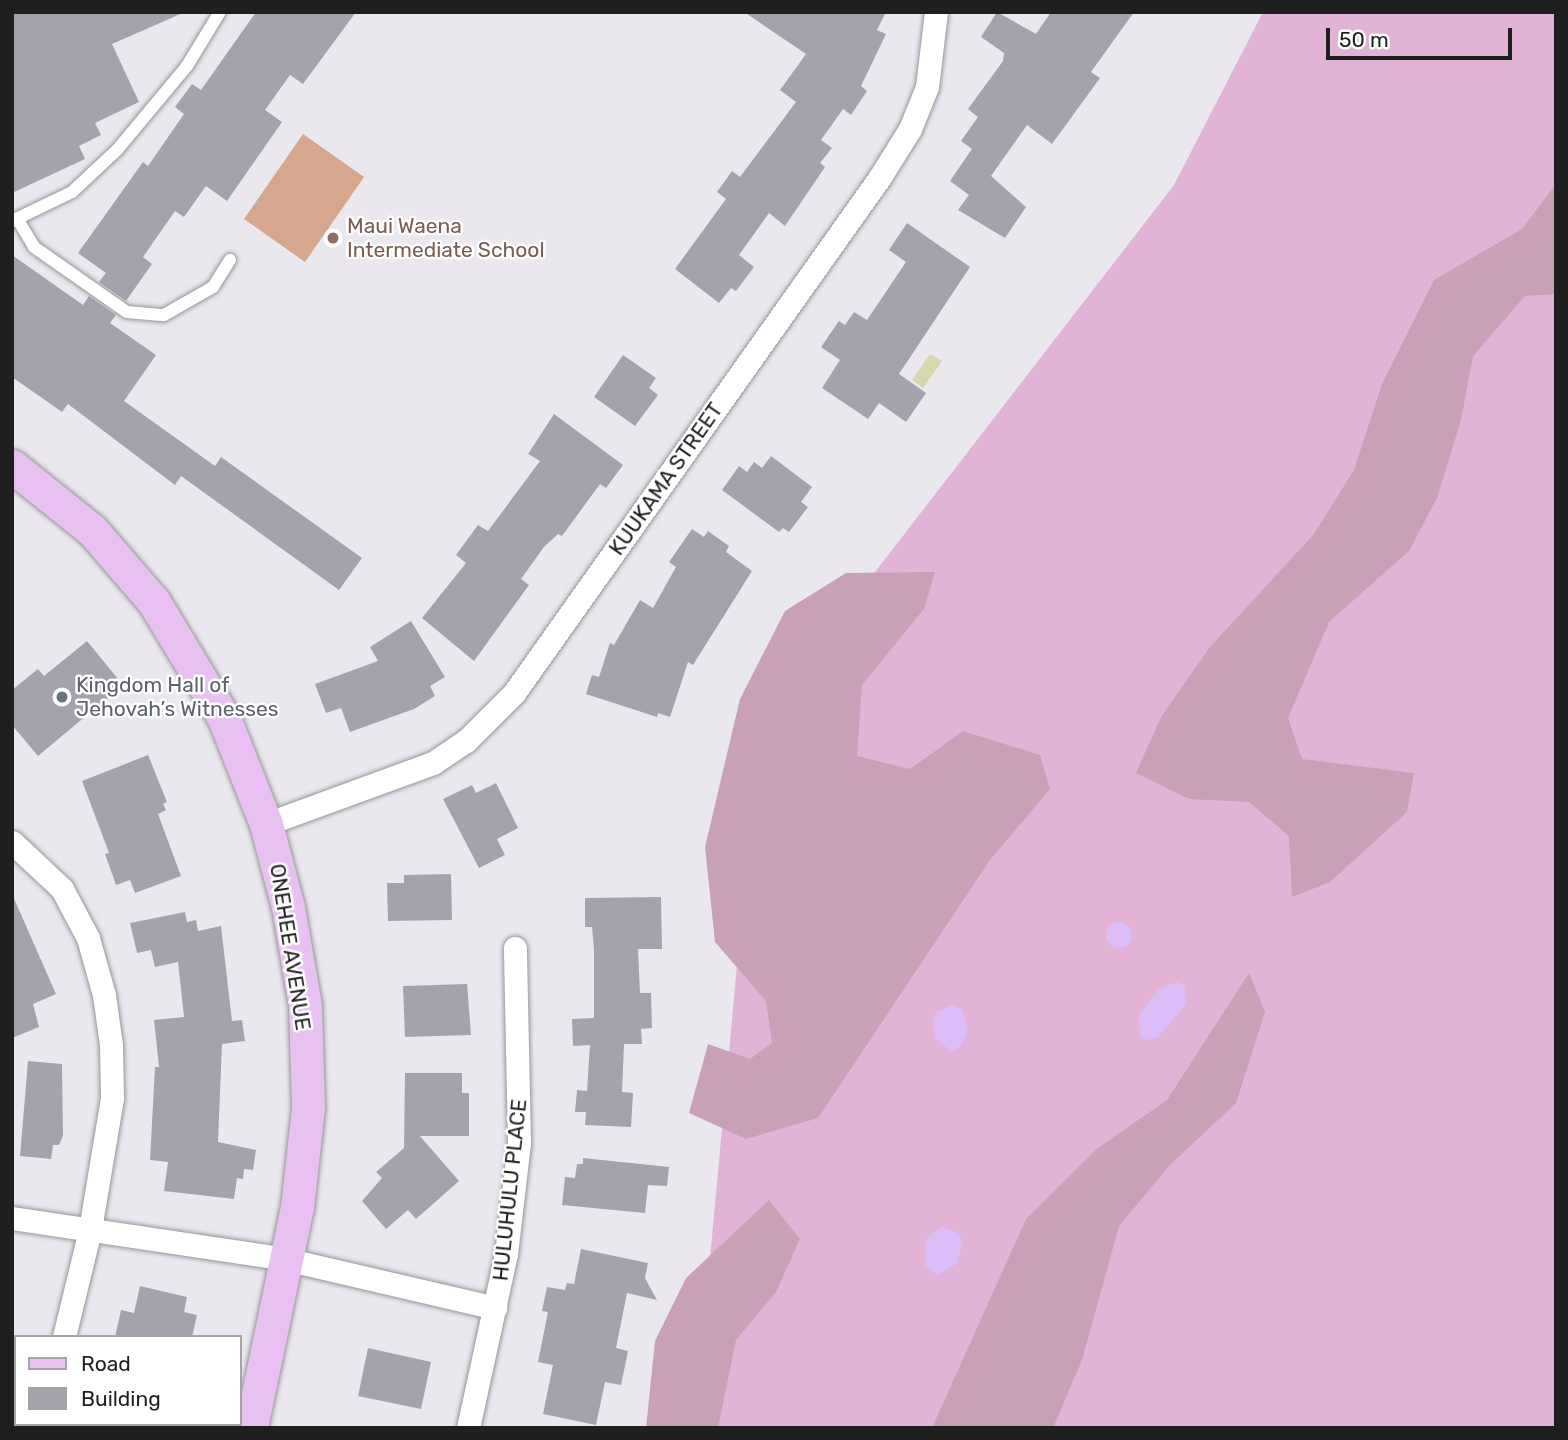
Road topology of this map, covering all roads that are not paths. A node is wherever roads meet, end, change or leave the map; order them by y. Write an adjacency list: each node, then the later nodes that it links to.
1 (219, 12): 3 (lane)
2 (936, 12): 6 (street, KUUKAMA STREET)
3 (15, 221): 4 (lane)
4 (230, 260)
5 (12, 466): 6 (street, ONEHEE AVENUE)
6 (266, 824): 11 (street, ONEHEE AVENUE)
7 (12, 842): 10 (street)
8 (515, 948): 12 (street, HULUHULU PLACE)
9 (12, 1218): 10 (street)
10 (90, 1230): 11 (street); 13 (street)
11 (285, 1259): 12 (street); 14 (street, ONEHEE AVENUE)
12 (495, 1308): 15 (street, HULUHULU PLACE)
13 (64, 1335)
14 (251, 1428)
15 (468, 1428)

